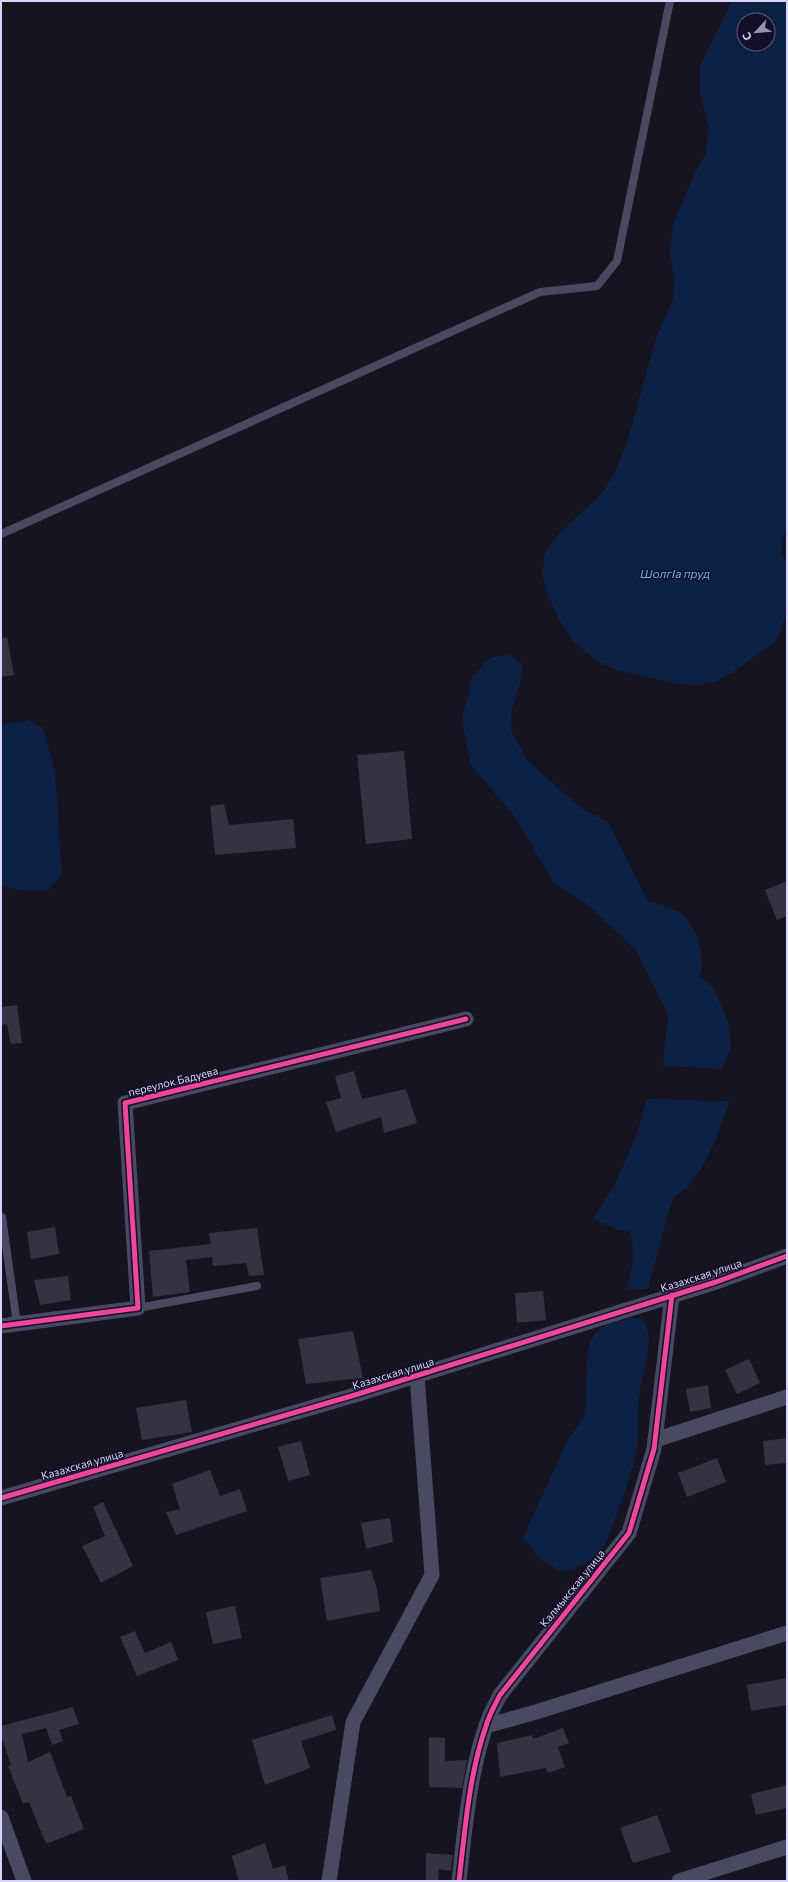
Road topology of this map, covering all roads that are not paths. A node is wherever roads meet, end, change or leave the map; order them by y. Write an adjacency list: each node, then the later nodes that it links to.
1 (670, 1): 2 (lane)
2 (1, 534)
3 (466, 1019): 8 (street, переулок Бадуева)
4 (2, 1217): 9 (lane)
5 (787, 1256): 7 (street, Казахская улица)
6 (257, 1286): 8 (lane)
7 (672, 1295): 11 (street, Казахская улица); 13 (street, Калмыкская улица)
8 (138, 1308): 9 (street)
9 (17, 1324): 10 (street)
10 (1, 1326)
11 (417, 1376): 14 (street, Казахская улица); 20 (street)
12 (787, 1397): 13 (street)
13 (655, 1440): 16 (street, Калмыкская улица)
14 (1, 1498)
15 (787, 1633): 16 (street)
16 (486, 1726): 21 (street, Калмыкская улица)
17 (1, 1816): 19 (street)
18 (787, 1847): 22 (street)
19 (24, 1881)
20 (329, 1881)
21 (459, 1881)
22 (679, 1881)

